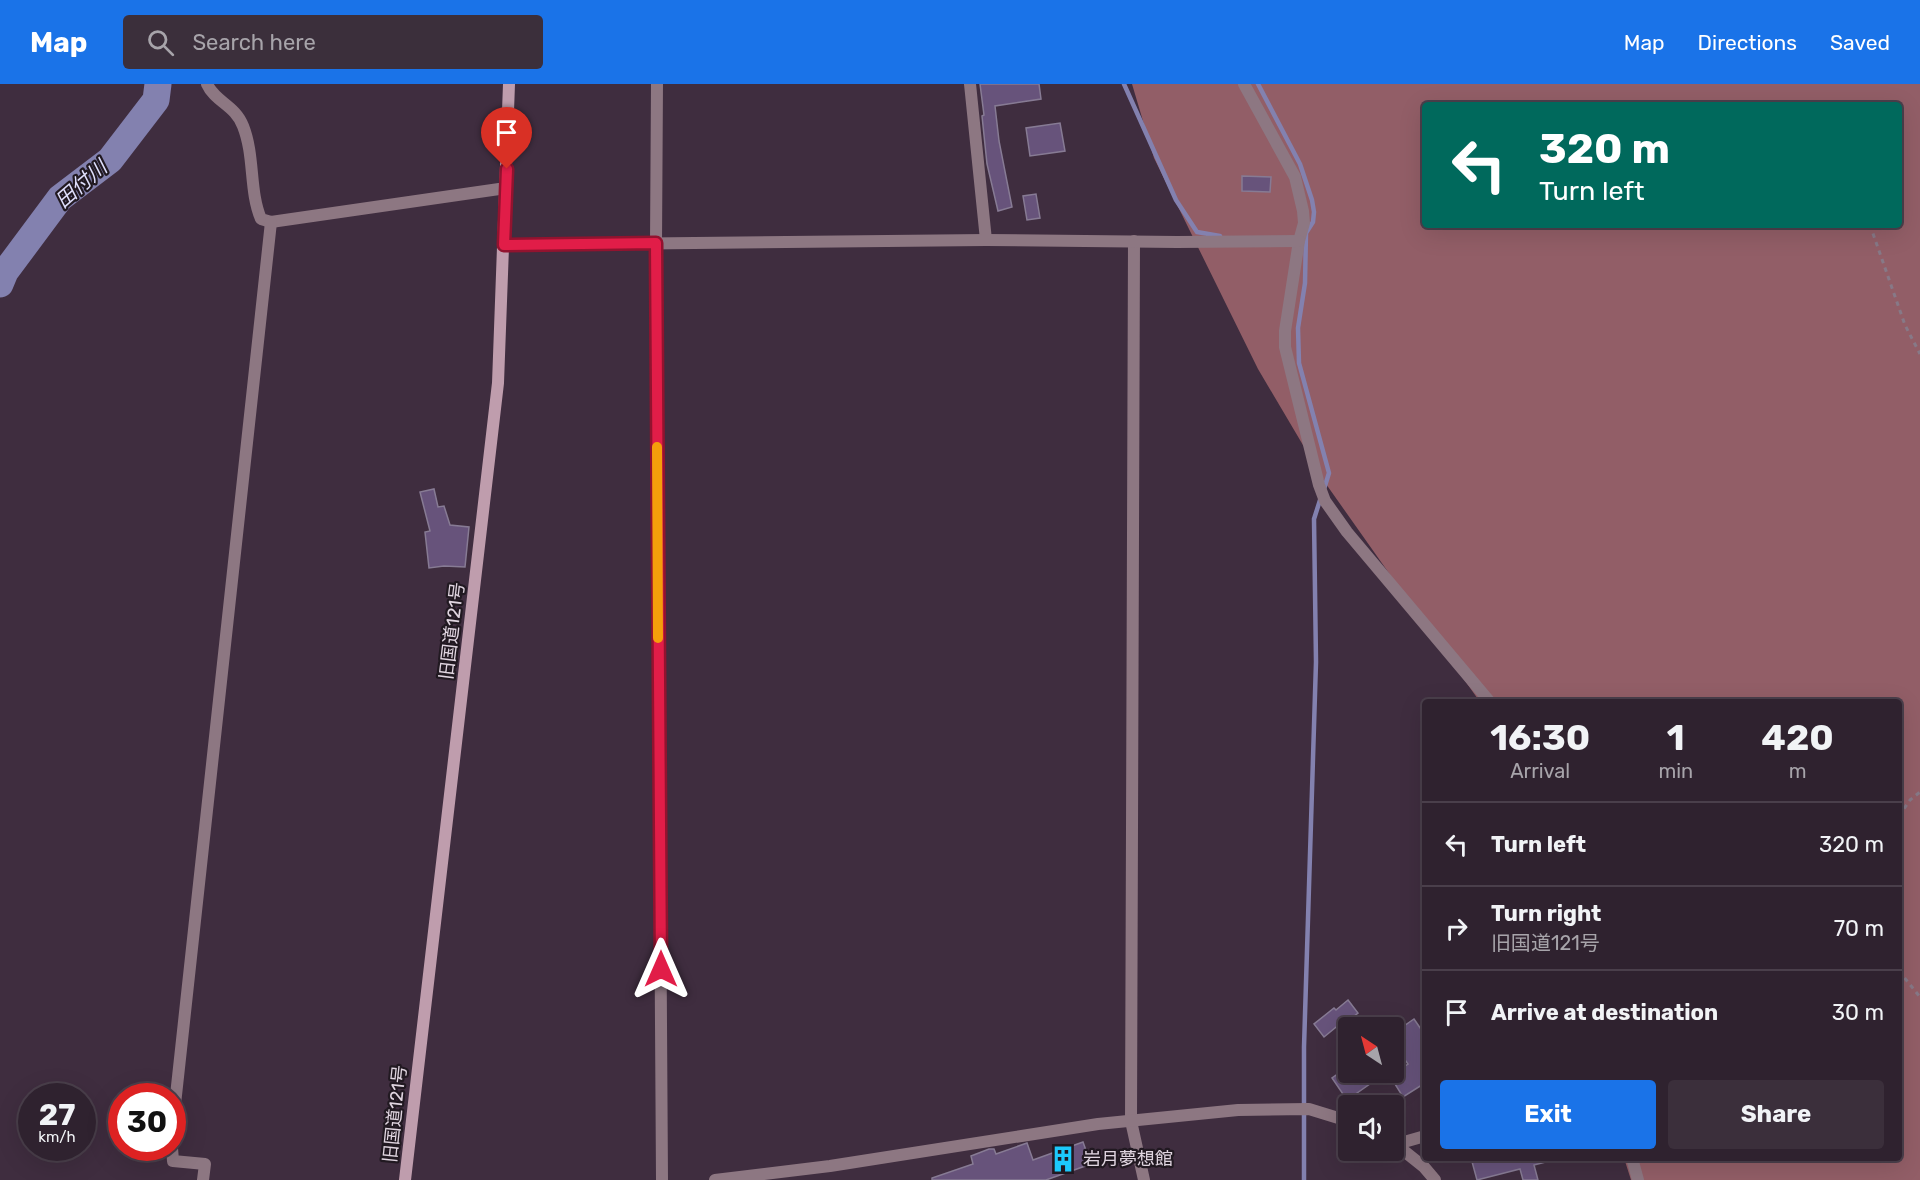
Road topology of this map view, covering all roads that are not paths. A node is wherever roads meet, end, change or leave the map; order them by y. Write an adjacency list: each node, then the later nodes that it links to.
1 (207, 84): 7 (street)
2 (509, 84): 6 (street, 旧国道121号)
3 (657, 84): 11 (street)
4 (970, 84): 8 (street)
5 (1244, 84): 10 (street)
6 (506, 188): 7 (street); 12 (street, 旧国道121号)
7 (271, 222): 14 (street)
8 (986, 240): 9 (street); 11 (street)
9 (1134, 241): 10 (street); 16 (street)
10 (1299, 241): 13 (street)
11 (656, 243): 12 (street); 24 (street)
12 (504, 245): 23 (street, 旧国道121号)
13 (1487, 699)
14 (177, 1083)
15 (1338, 1118): 16 (street)
16 (1131, 1121): 25 (street); 26 (street)
17 (1422, 1137): 18 (street)
18 (1404, 1142)
19 (1404, 1152): 27 (street)
20 (173, 1161): 22 (street)
21 (1633, 1161): 28 (street)
22 (203, 1180)
23 (405, 1180)
24 (662, 1180)
25 (715, 1180)
26 (1144, 1180)
27 (1435, 1180)
28 (1638, 1180)

